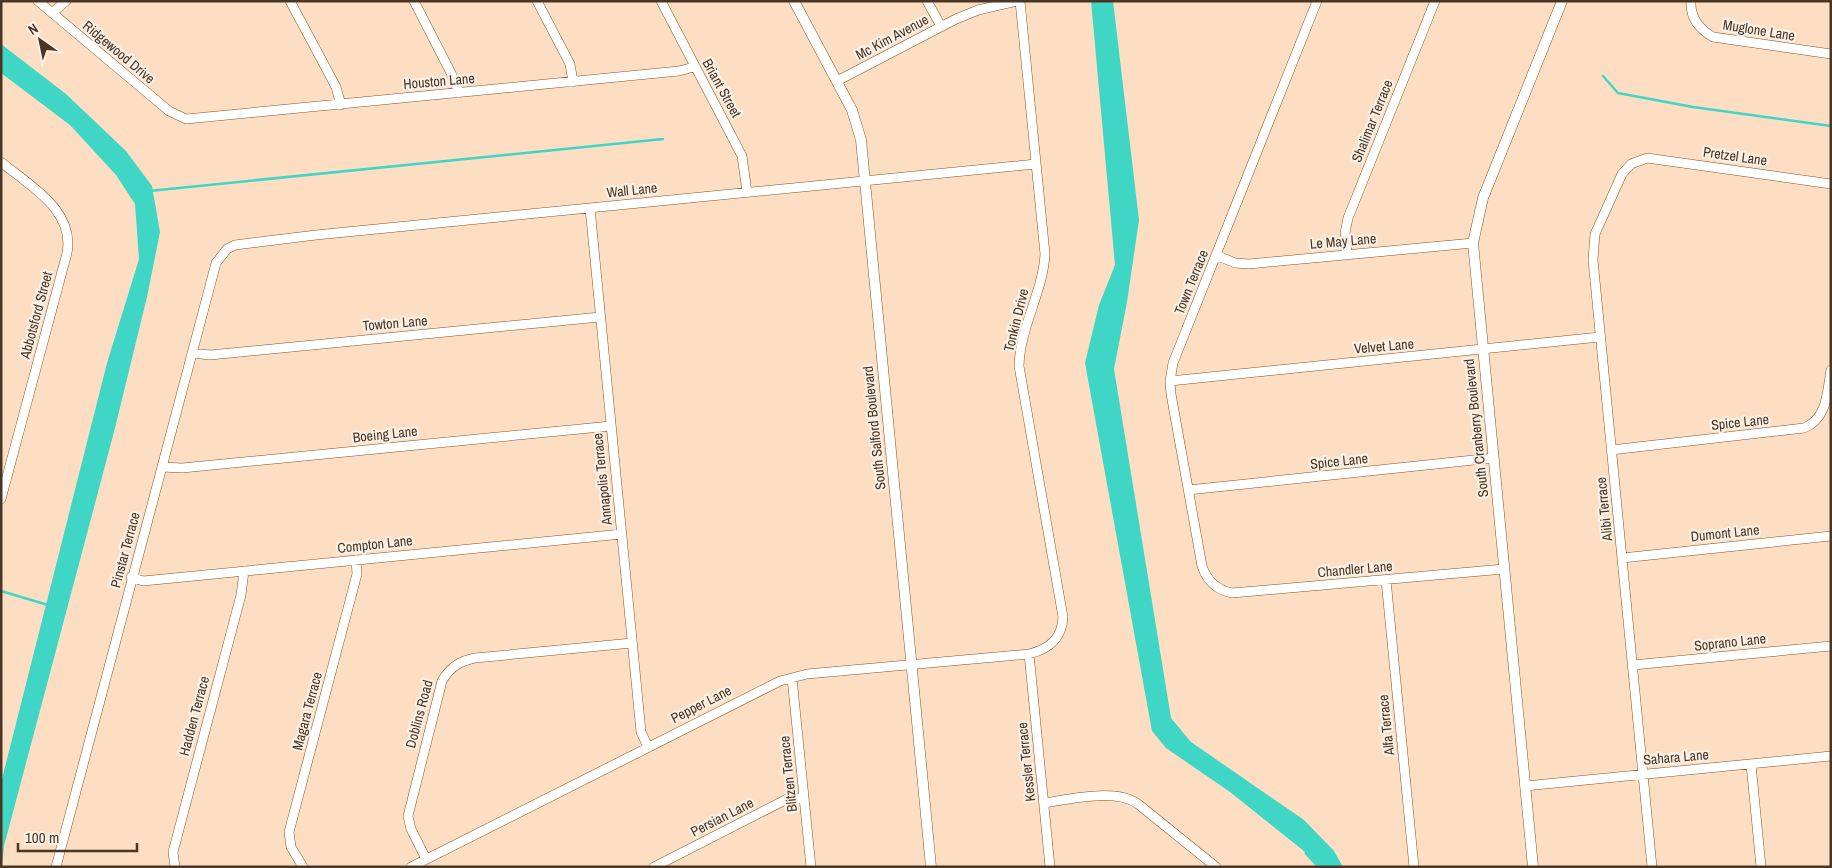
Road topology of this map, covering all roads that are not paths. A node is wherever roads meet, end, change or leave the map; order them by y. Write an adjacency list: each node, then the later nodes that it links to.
1 (38, 1): 14 (street, Ridgewood Drive)
2 (66, 1): 14 (street)
3 (290, 1): 21 (street)
4 (414, 1): 20 (street)
5 (537, 1): 19 (street)
6 (661, 1): 17 (street, Briant Street)
7 (794, 1): 18 (street, South Salford Boulevard)
8 (927, 1): 15 (street)
9 (1019, 1): 15 (street, Mc Kim Avenue); 25 (street, Tonkin Drive)
10 (1317, 1): 33 (street, Town Terrace)
11 (1434, 1): 32 (street, Shalimar Terrace)
12 (1562, 1): 30 (street, South Cranberry Boulevard)
13 (1691, 1): 16 (street, Muglone Lane)
14 (52, 13): 22 (street, Ridgewood Drive)
15 (941, 26): 18 (street, Mc Kim Avenue)
16 (1831, 54)
17 (694, 67): 19 (street, Houston Lane); 28 (street, Briant Street)
18 (837, 81): 26 (street, South Salford Boulevard)
19 (573, 82): 20 (street, Houston Lane)
20 (459, 93): 21 (street, Houston Lane)
21 (341, 105): 22 (street, Houston Lane)
22 (186, 119)
23 (1636, 161): 27 (street, Pretzel Lane); 35 (street, Alibi Terrace)
24 (1, 162): 45 (street, Abbotsford Street)
25 (1036, 164): 26 (street, Wall Lane); 57 (street, Tonkin Drive)
26 (864, 182): 28 (street, Wall Lane); 58 (street, South Salford Boulevard)
27 (1831, 184)
28 (747, 192): 29 (street, Wall Lane)
29 (590, 208): 31 (street, Wall Lane); 34 (street, Annapolis Terrace)
30 (1473, 243): 32 (street, Le May Lane); 36 (street, South Cranberry Boulevard)
31 (231, 246): 37 (street, Pinstar Terrace)
32 (1347, 254): 33 (street, Le May Lane)
33 (1216, 255): 39 (street, Town Terrace)
34 (600, 317): 37 (street, Towton Lane); 40 (street, Annapolis Terrace)
35 (1600, 338): 36 (street, Velvet Lane); 41 (street, Alibi Terrace)
36 (1483, 351): 39 (street, Velvet Lane); 42 (street, South Cranberry Boulevard)
37 (192, 353): 43 (street, Pinstar Terrace)
38 (1831, 370): 41 (street, Spice Lane)
39 (1170, 381): 44 (street, Town Terrace)
40 (611, 426): 43 (street, Boeing Lane); 46 (street, Annapolis Terrace)
41 (1611, 450): 48 (street, Alibi Terrace)
42 (1493, 458): 44 (street, Spice Lane); 50 (street, South Cranberry Boulevard)
43 (162, 466): 52 (street, Pinstar Terrace)
44 (1188, 490): 54 (street, Town Terrace)
45 (1, 499)
46 (622, 534): 49 (street, Compton Lane); 55 (street, Annapolis Terrace)
47 (1831, 536): 48 (street, Dumont Lane)
48 (1622, 558): 59 (street, Alibi Terrace)
49 (356, 560): 51 (street, Compton Lane); 72 (street, Magara Terrace)
50 (1504, 569): 53 (street, Chandler Lane); 65 (street, South Cranberry Boulevard)
51 (244, 571): 52 (street, Compton Lane); 71 (street, Hadden Terrace)
52 (131, 577): 70 (street, Pinstar Terrace)
53 (1386, 580): 54 (street, Chandler Lane); 78 (street, Alfa Terrace)
54 (1212, 583)
55 (632, 643): 61 (street, Annapolis Terrace); 68 (street, Doblins Road)
56 (1831, 646): 59 (street, Soprano Lane)
57 (1028, 654): 58 (street, Pepper Lane); 67 (street, Kessler Terrace)
58 (912, 665): 60 (street, Pepper Lane); 76 (street, South Salford Boulevard)
59 (1633, 665): 64 (street, Alibi Terrace)
60 (792, 678): 61 (street, Pepper Lane); 66 (street, Blitzen Terrace)
61 (648, 747): 68 (street, Pepper Lane)
62 (1831, 756): 63 (street, Sahara Lane)
63 (1751, 764): 64 (street, Sahara Lane); 81 (street)
64 (1643, 774): 65 (street, Sahara Lane); 80 (street, Alibi Terrace)
65 (1525, 786): 79 (street, South Cranberry Boulevard)
66 (804, 797): 74 (street, Persian Lane); 75 (street, Blitzen Terrace)
67 (1044, 803): 69 (street); 77 (street, Kessler Terrace)
68 (426, 859): 73 (street, Pepper Lane)
69 (1211, 865)
70 (56, 867)
71 (175, 867)
72 (303, 867)
73 (411, 867)
74 (654, 867)
75 (811, 867)
76 (931, 867)
77 (1050, 867)
78 (1414, 867)
79 (1533, 867)
80 (1652, 867)
81 (1762, 867)

